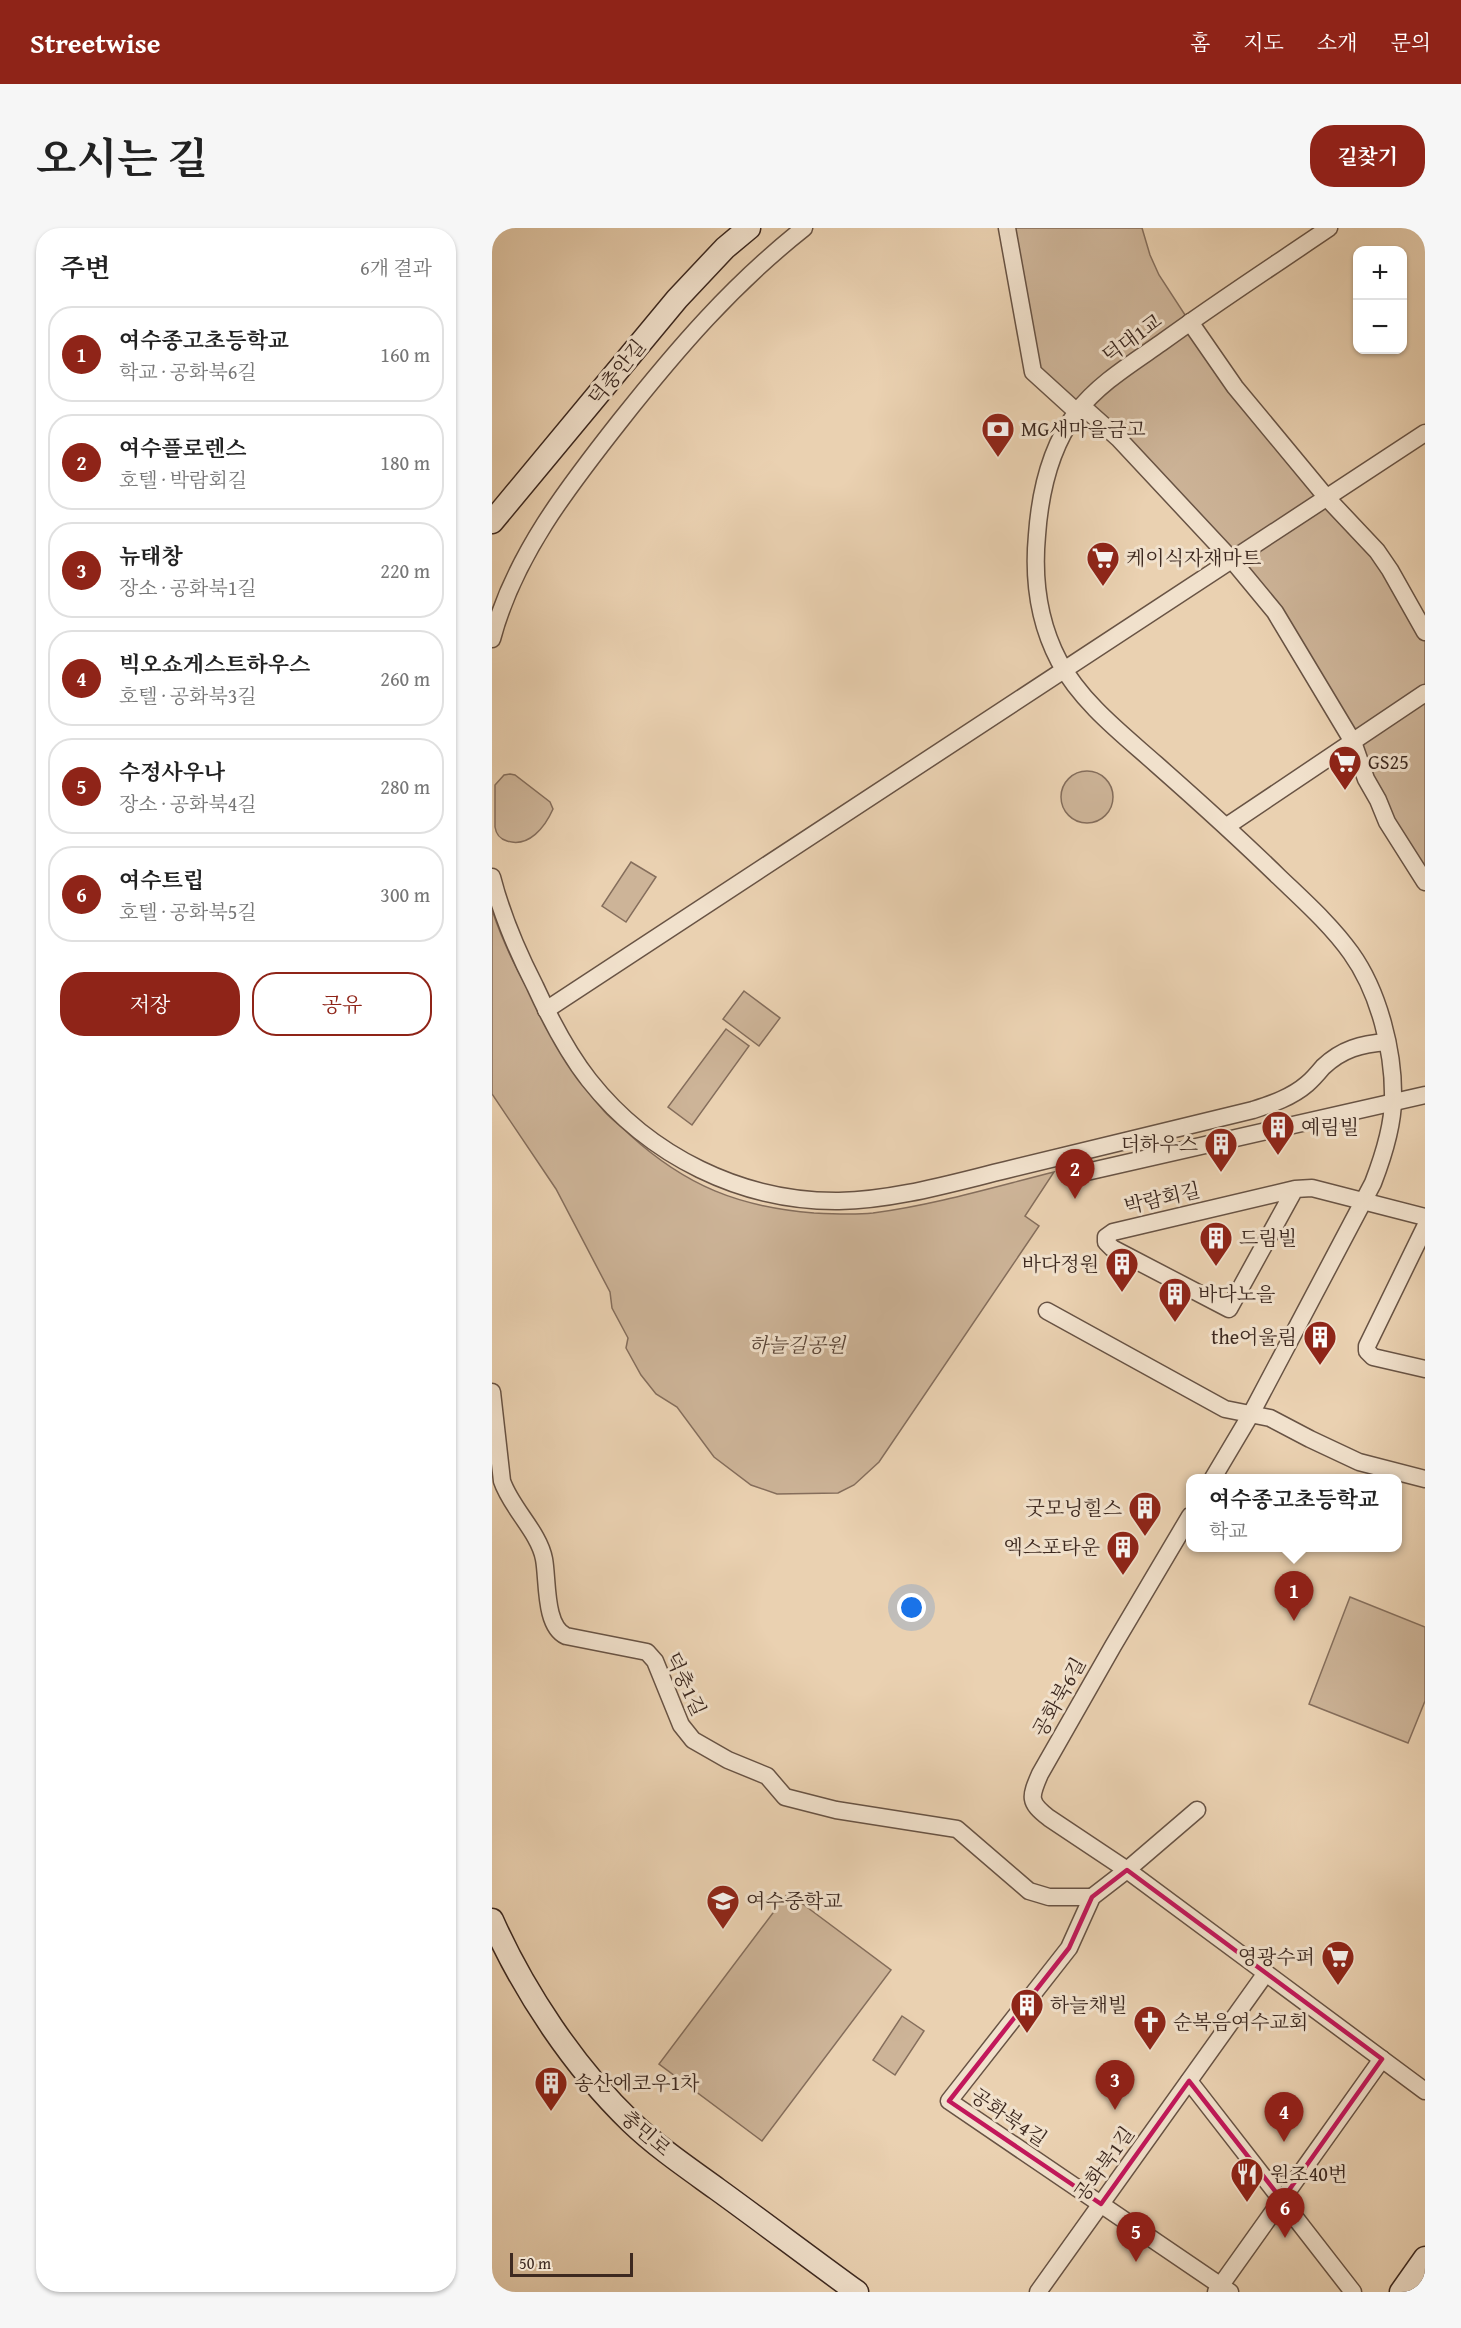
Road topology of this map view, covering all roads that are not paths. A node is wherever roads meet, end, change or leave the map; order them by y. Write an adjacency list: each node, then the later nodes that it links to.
1 (749, 228): 9 (street, 덕충안길)
2 (804, 228): 12 (street)
3 (1007, 228): 6 (street)
4 (1329, 228): 5 (street, 덕대1교)
5 (1190, 322): 6 (street, 덕대1교); 8 (street)
6 (1079, 409): 10 (street); 13 (street, 덕대1교)
7 (1425, 433): 8 (street)
8 (1327, 498): 10 (street); 11 (street)
9 (492, 522)
10 (1232, 560): 13 (street); 15 (street)
11 (1425, 632)
12 (492, 639)
13 (1064, 670): 16 (street, 덕대1교); 19 (street)
14 (1425, 693): 15 (street)
15 (1353, 742): 16 (street); 18 (street)
16 (1227, 826): 20 (street)
17 (492, 877): 19 (street)
18 (1425, 882)
19 (546, 1010): 20 (street)
20 (1386, 1042): 22 (street)
21 (1425, 1095): 22 (street)
22 (1393, 1102): 23 (street); 25 (street)
23 (1069, 1176)
24 (1295, 1189): 24 (street, 박람회길); 25 (street, 박람회길)
25 (1364, 1202): 26 (street, 박람회길); 31 (street)
26 (1425, 1217)
27 (1425, 1227): 29 (street)
28 (1047, 1311): 31 (street)
29 (1425, 1369)
30 (492, 1392): 37 (street, 덕충1길)
31 (1251, 1414): 32 (street); 33 (street)
32 (1216, 1474)
33 (1425, 1479)
34 (1186, 1524): 36 (street, 공화북6길)
35 (1197, 1810): 36 (street)
36 (1127, 1870): 37 (street, 공화북4길); 39 (street, 공화북6길)
37 (1092, 1897): 44 (street, 공화북4길)
38 (492, 1920): 47 (street, 충민로)
39 (1266, 1973): 40 (street, 공화북6길); 41 (street, 공화북1길)
40 (1382, 2059): 42 (street, 공화북6길); 43 (street)
41 (1189, 2081): 43 (street); 44 (street, 공화북1길)
42 (1425, 2091)
43 (1282, 2200): 46 (street); 49 (street)
44 (1101, 2204): 46 (street, 공화북4길); 48 (street, 공화북1길)
45 (1425, 2258): 50 (street)
46 (1222, 2290)
47 (857, 2292)
48 (1038, 2292)
49 (1353, 2292)
50 (1401, 2292)

